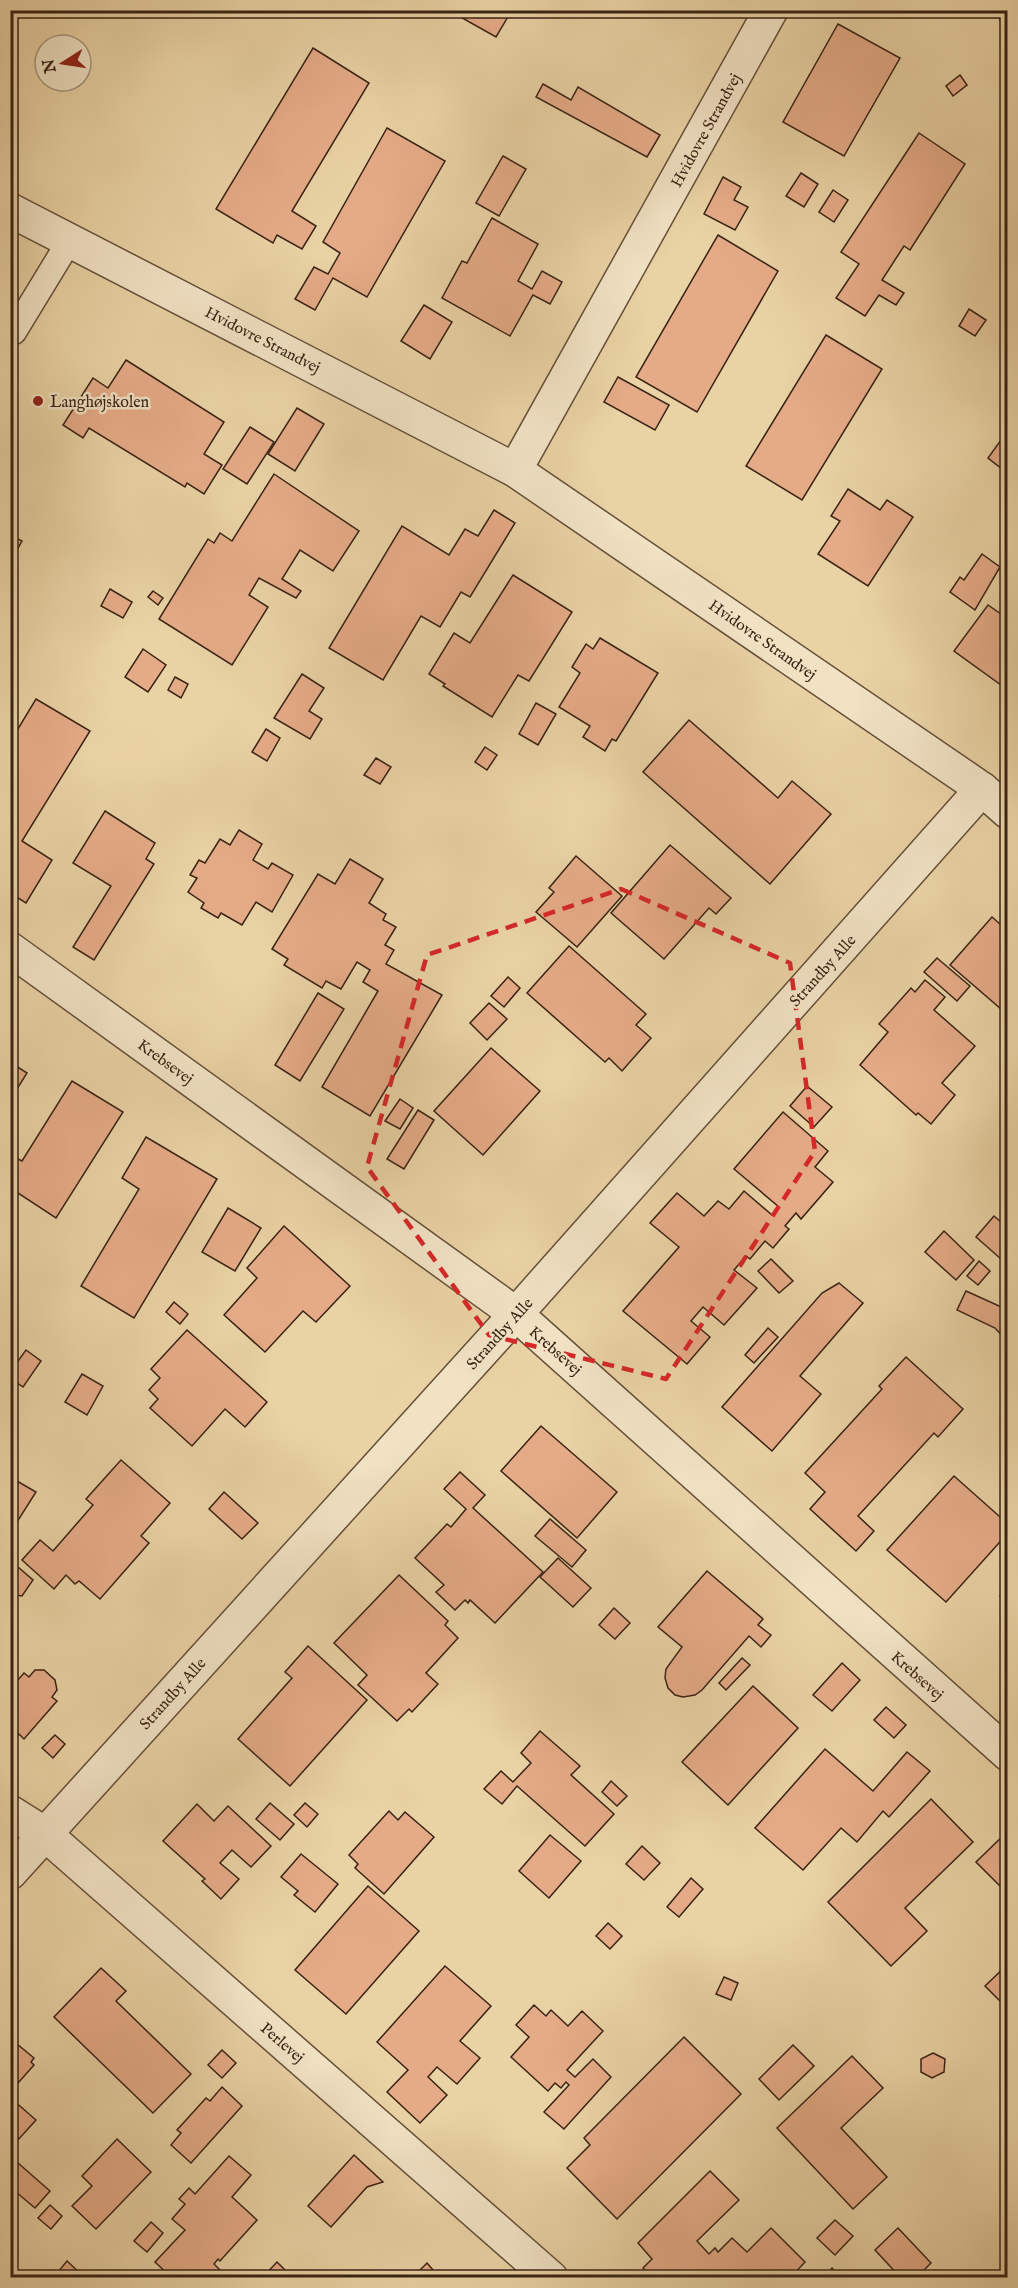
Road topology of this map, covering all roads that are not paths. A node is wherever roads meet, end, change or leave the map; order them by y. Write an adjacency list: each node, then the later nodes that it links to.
1 (771, 10): 5 (street, Hvidovre Strandvej)
2 (10, 210): 3 (street, Hvidovre Strandvej)
3 (70, 240): 4 (lane); 5 (street, Hvidovre Strandvej)
4 (10, 330)
5 (515, 470): 6 (street, Hvidovre Strandvej)
6 (982, 789): 7 (street, Hvidovre Strandvej); 9 (street, Strandby Alle)
7 (1008, 812)
8 (10, 949): 9 (street, Krebsevej)
9 (516, 1314): 10 (street, Krebsevej); 12 (street, Strandby Alle)
10 (1008, 1754)
11 (10, 1812): 12 (street, Perlevej)
12 (45, 1834): 13 (street, Strandby Alle); 14 (street, Perlevej)
13 (10, 1873)
14 (550, 2277)

